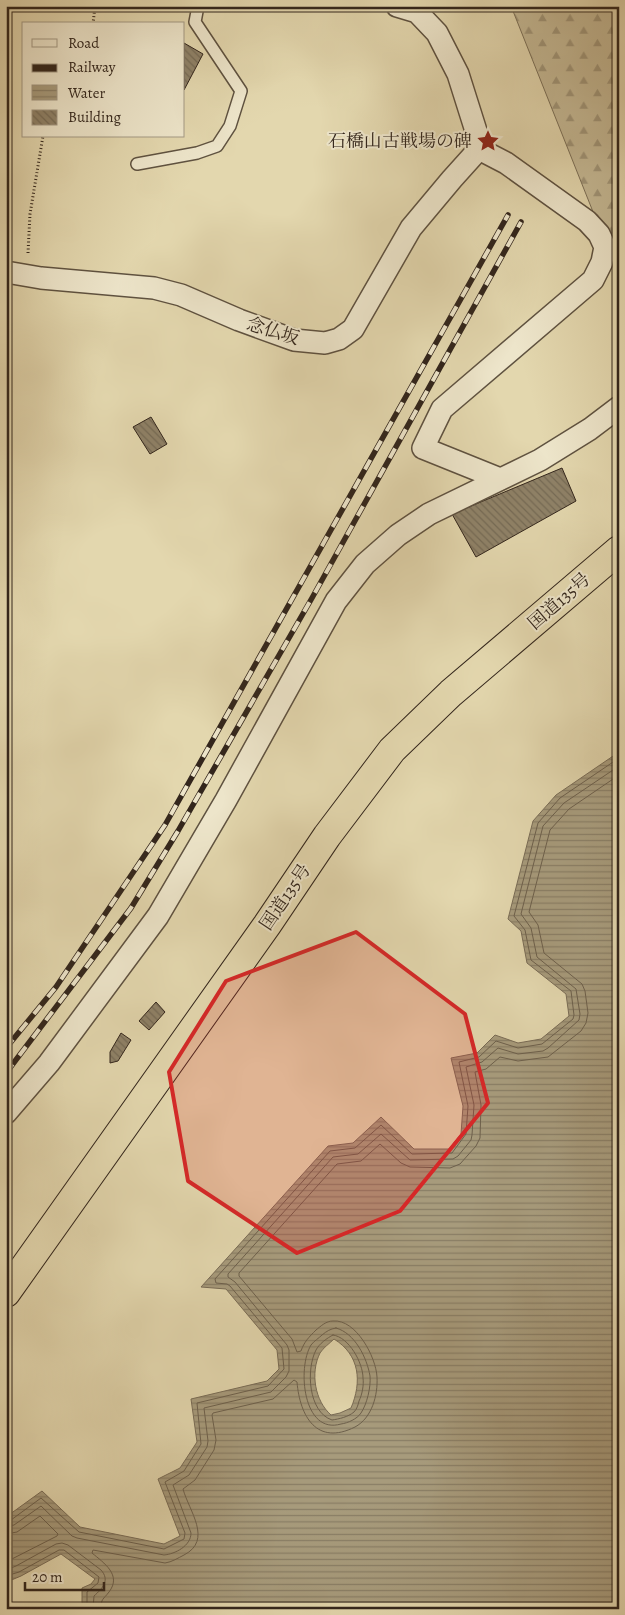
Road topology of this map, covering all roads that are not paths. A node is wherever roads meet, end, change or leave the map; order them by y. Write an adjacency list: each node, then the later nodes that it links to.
1 (198, 6): 4 (lane)
2 (398, 6): 3 (street)
3 (479, 149): 5 (street, 念仏坂); 7 (street)
4 (137, 164)
5 (16, 274)
6 (619, 407): 7 (street)
7 (500, 479): 9 (street)
8 (619, 550): 10 (highway, 国道135号)
9 (6, 1113)
10 (6, 1293)

